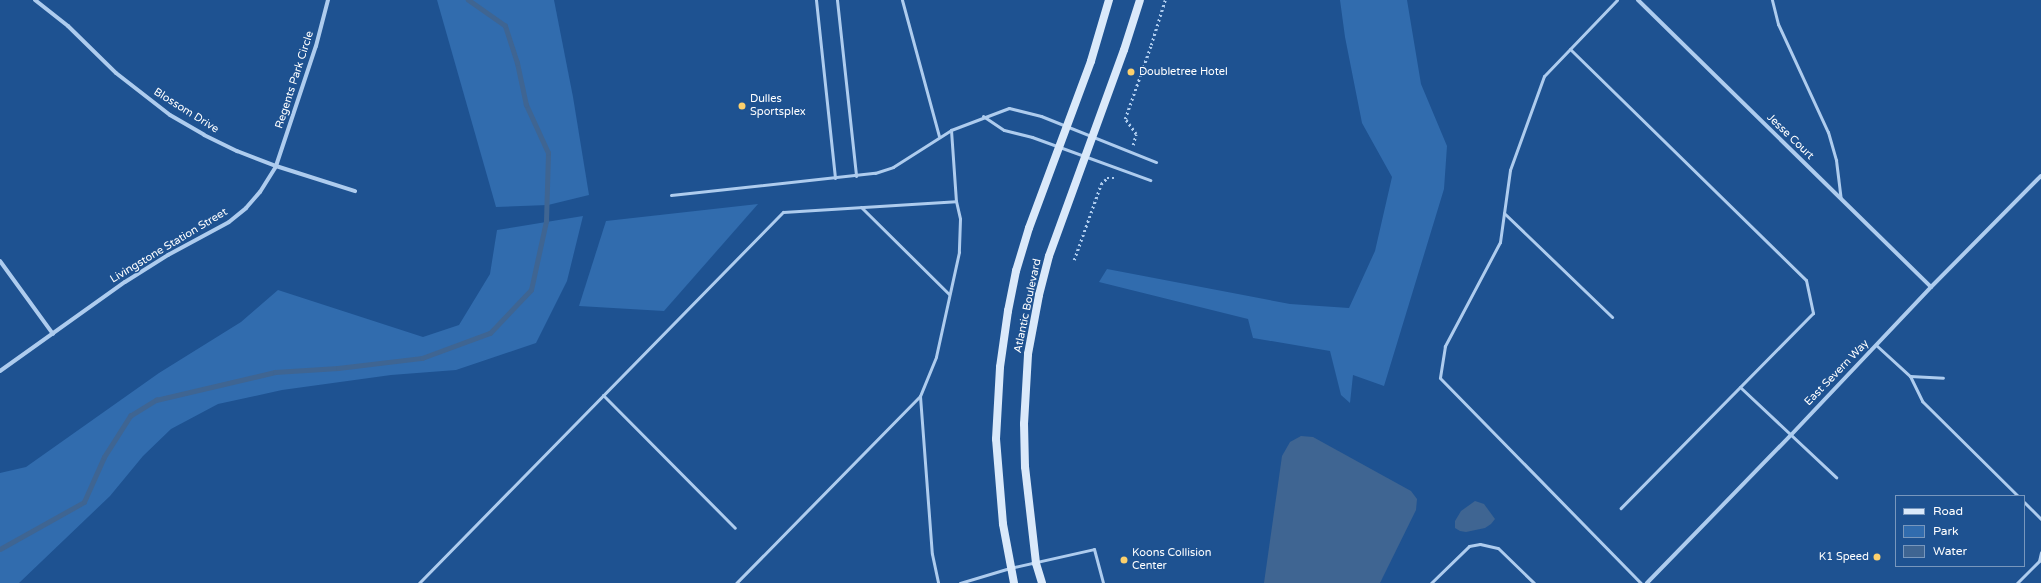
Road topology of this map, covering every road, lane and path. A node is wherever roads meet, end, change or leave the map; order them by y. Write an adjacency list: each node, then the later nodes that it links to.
1 (35, 0): 22 (street, Blossom Drive)
2 (328, 0): 22 (street, Regents Park Circle)
3 (816, 0): 25 (lane)
4 (837, 0): 23 (lane)
5 (902, 0): 16 (lane)
6 (1109, 0): 14 (main road, Atlantic Boulevard)
7 (1140, 0): 17 (main road, Atlantic Boulevard)
8 (1165, 0): 18 (path)
9 (1617, 0): 12 (lane)
10 (1638, 0): 30 (street, Jesse Court)
11 (1772, 0): 30 (lane)
12 (1570, 49): 33 (lane); 44 (lane)
13 (984, 116): 14 (lane); 15 (lane); 19 (lane)
14 (1068, 127): 17 (lane); 19 (main road, Atlantic Boulevard)
15 (950, 130): 16 (lane); 31 (lane)
16 (939, 136): 23 (lane)
17 (1092, 136): 20 (main road, Atlantic Boulevard); 21 (lane)
18 (1135, 139)
19 (1059, 148): 20 (lane); 56 (main road, Atlantic Boulevard)
20 (1085, 157): 27 (lane); 55 (main road, Atlantic Boulevard)
21 (1156, 162)
22 (276, 166): 28 (street, Blossom Drive); 39 (street, Livingstone Station Street)
23 (856, 176): 25 (lane)
24 (2041, 176): 36 (street, East Severn Way)
25 (835, 178): 29 (lane)
26 (1116, 178): 34 (path)
27 (1150, 180)
28 (355, 191)
29 (671, 195)
30 (1841, 200): 36 (street, Jesse Court)
31 (956, 201): 32 (lane); 37 (lane)
32 (860, 206): 37 (lane); 45 (lane)
33 (1504, 213): 38 (lane); 66 (lane)
34 (1074, 260)
35 (0, 261): 39 (street)
36 (1931, 287): 40 (street, East Severn Way)
37 (948, 294): 46 (lane)
38 (1612, 317)
39 (53, 334): 41 (street, Livingstone Station Street)
40 (1876, 345): 42 (lane); 47 (street, East Severn Way)
41 (0, 371)
42 (1910, 376): 43 (lane); 49 (lane)
43 (1943, 378)
44 (1740, 387): 47 (lane); 51 (lane)
45 (603, 395): 53 (lane); 57 (lane)
46 (920, 396): 58 (lane); 59 (lane)
47 (1791, 435): 48 (lane); 67 (street, East Severn Way)
48 (1836, 477)
49 (2017, 495)
50 (2025, 503): 52 (lane)
51 (1621, 508)
52 (2041, 518)
53 (735, 528)
54 (2041, 552): 68 (lane)
55 (1036, 563): 56 (lane); 62 (main road, Atlantic Boulevard); 63 (lane)
56 (1010, 568): 60 (lane); 61 (main road, Atlantic Boulevard)
57 (419, 583)
58 (736, 583)
59 (938, 583)
60 (960, 583)
61 (1014, 583)
62 (1042, 583)
63 (1103, 583)
64 (1431, 583): 65 (lane)
65 (1534, 583)
66 (1641, 583)
67 (1647, 583)
68 (2017, 583)

